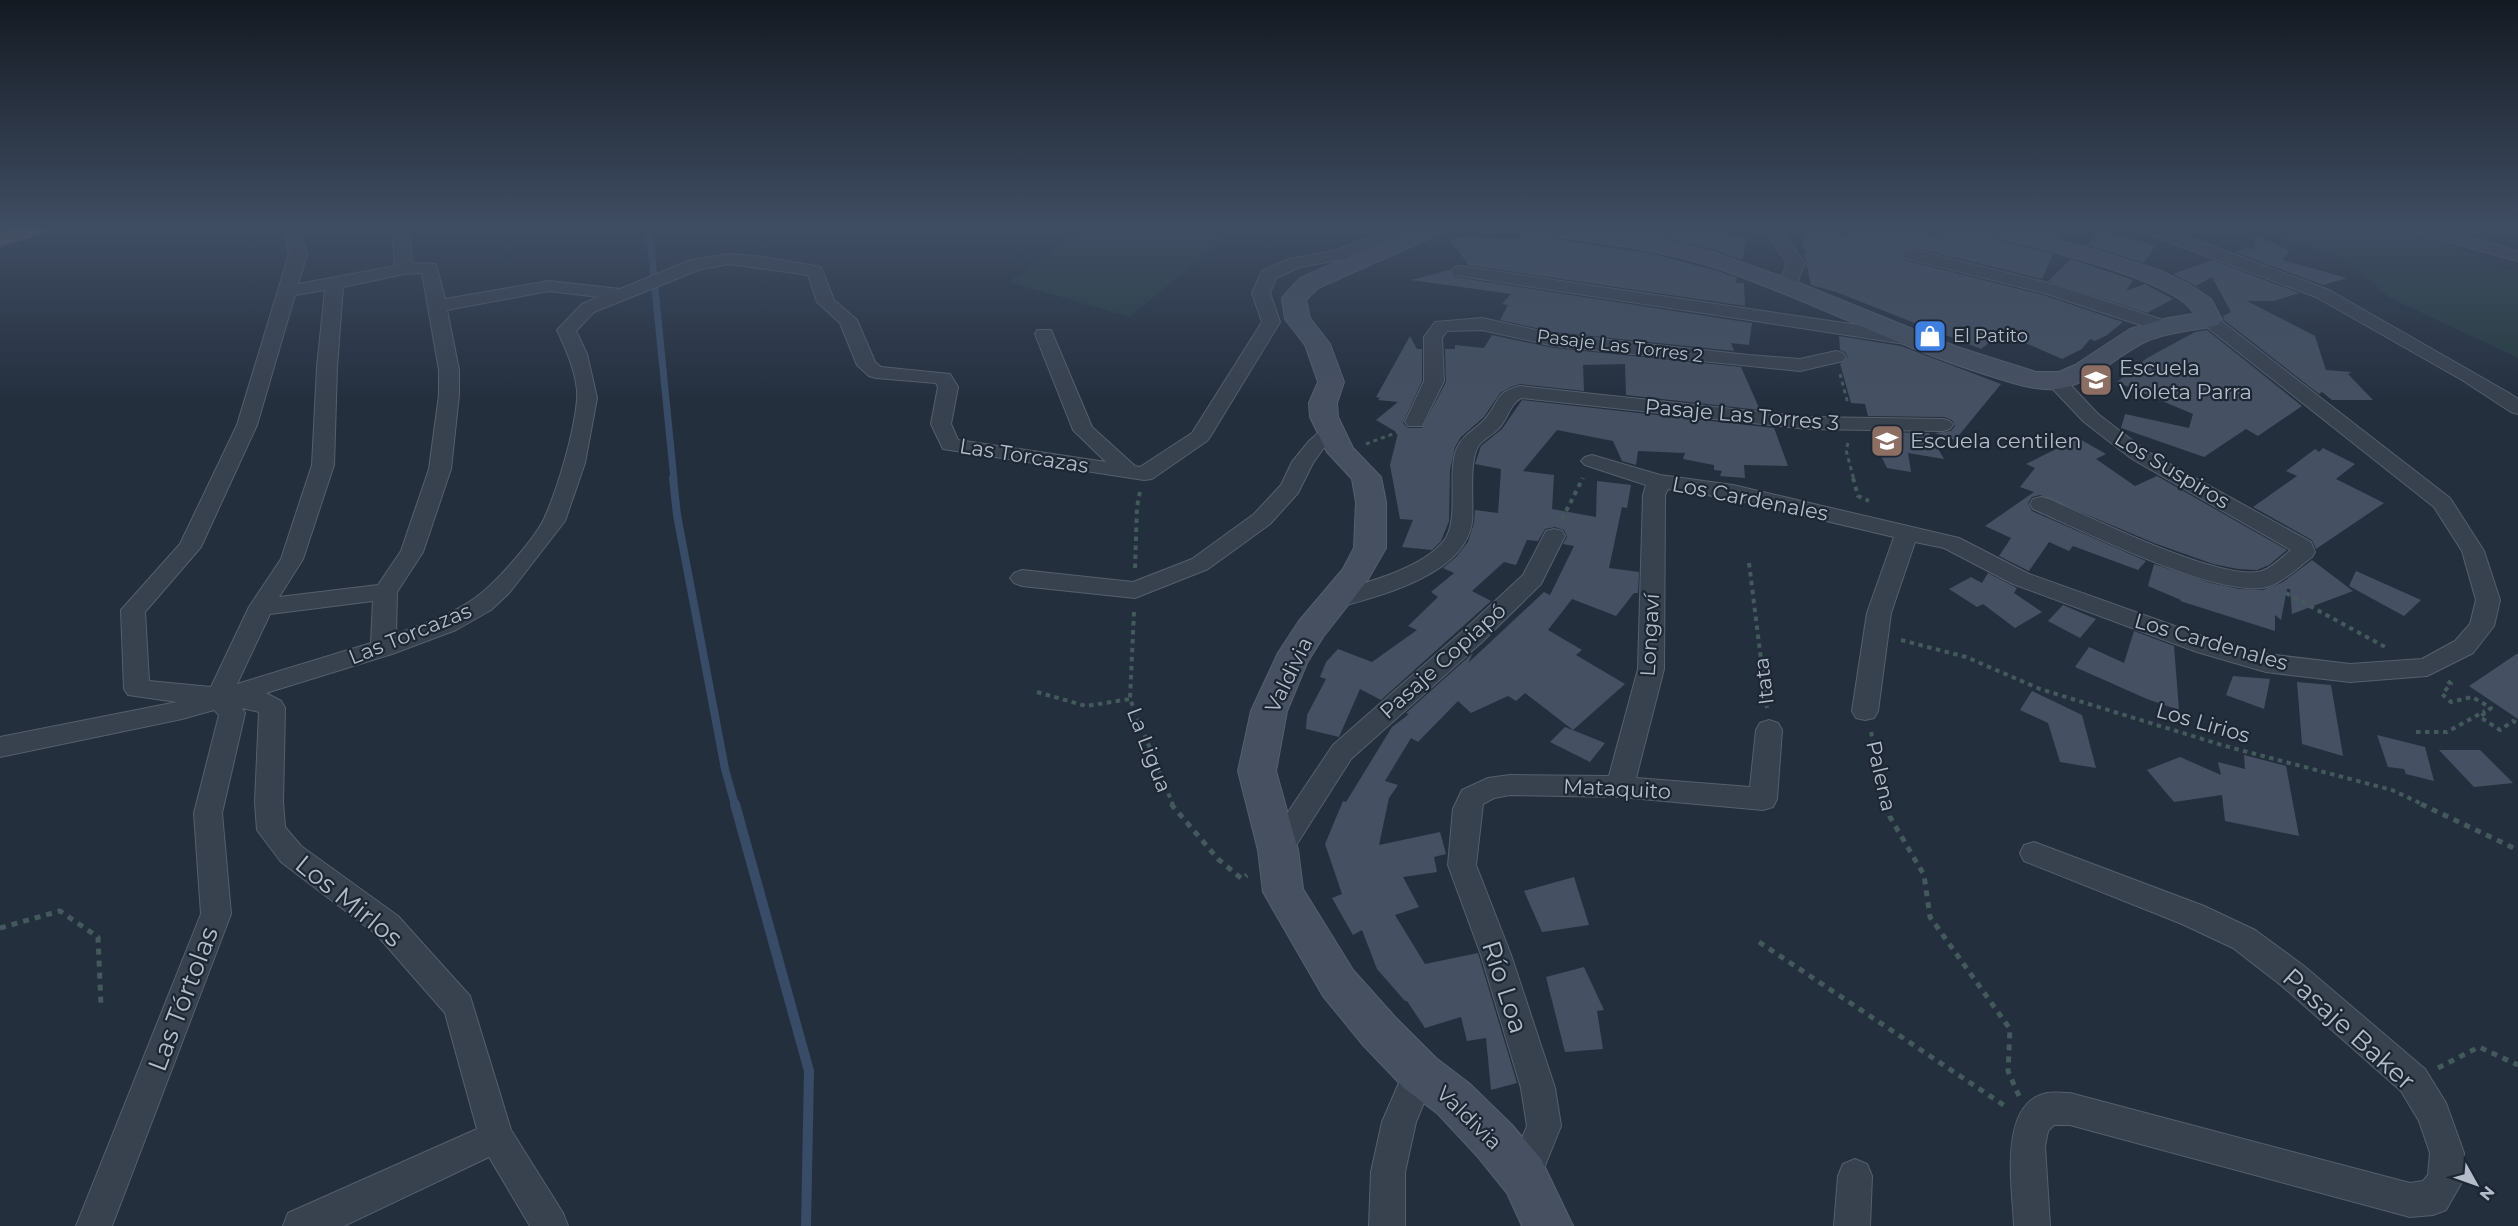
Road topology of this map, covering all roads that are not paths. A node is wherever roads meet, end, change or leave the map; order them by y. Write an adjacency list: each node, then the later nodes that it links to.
1 (288, 285): 14 (street)
2 (321, 285): 14 (street)
3 (334, 285): 36 (street)
4 (433, 285): 16 (street)
5 (644, 285): 15 (street, Las Torcazas)
6 (820, 285): 28 (street, Las Torcazas)
7 (1264, 285): 28 (street)
8 (1307, 285): 26 (street, Valdivia)
9 (1552, 285): 18 (street)
10 (2038, 285): 19 (street)
11 (2173, 285): 17 (street)
12 (2297, 285): 23 (street)
13 (1788, 286): 21 (street)
14 (286, 291): 38 (street)
15 (622, 294): 16 (street); 37 (street, Las Torcazas)
16 (437, 306): 34 (street)
17 (2209, 320): 19 (street); 31 (street, Los Cardenales)
18 (1797, 323): 21 (street); 24 (street, Pasaje Las Torres 2)
19 (2164, 327): 22 (street)
20 (1044, 334): 28 (street)
21 (1913, 339): 22 (street)
22 (2056, 381): 30 (street, Los Suspiros)
23 (2518, 408)
24 (1415, 422)
25 (1943, 425): 35 (street, Pasaje Las Torres 3)
26 (1337, 442): 33 (street); 35 (street, Valdivia)
27 (1592, 461): 29 (street, Los Cardenales)
28 (1136, 472)
29 (1657, 481): 31 (street, Los Cardenales); 42 (street, Longaví)
30 (2042, 504)
31 (1907, 532): 39 (street, Palena)
32 (1554, 536): 45 (street, Pasaje Copiapó)
33 (1022, 578)
34 (385, 592): 36 (street); 37 (street)
35 (1336, 600): 45 (street, Valdivia)
36 (261, 607): 38 (street)
37 (383, 648): 38 (street, Las Torcazas)
38 (218, 698): 41 (street, Las Torcazas); 48 (street, Los Mirlos); 51 (street, Las Tórtolas)
39 (1865, 711)
40 (1770, 730): 44 (street, Itata)
41 (0, 747)
42 (1620, 787): 43 (street, Mataquito); 44 (street, Mataquito)
43 (1472, 797): 49 (street, Río Loa)
44 (1763, 799)
45 (1278, 850): 47 (street, Valdivia)
46 (2034, 853): 57 (street, Pasaje Baker)
47 (1420, 1073): 49 (street, Valdivia); 54 (street)
48 (496, 1137): 52 (street); 53 (street, Los Mirlos)
49 (1524, 1176): 55 (street, Valdivia)
50 (1855, 1176): 56 (street)
51 (94, 1226)
52 (301, 1226)
53 (550, 1226)
54 (1387, 1226)
55 (1548, 1226)
56 (1852, 1226)
57 (2032, 1226)

